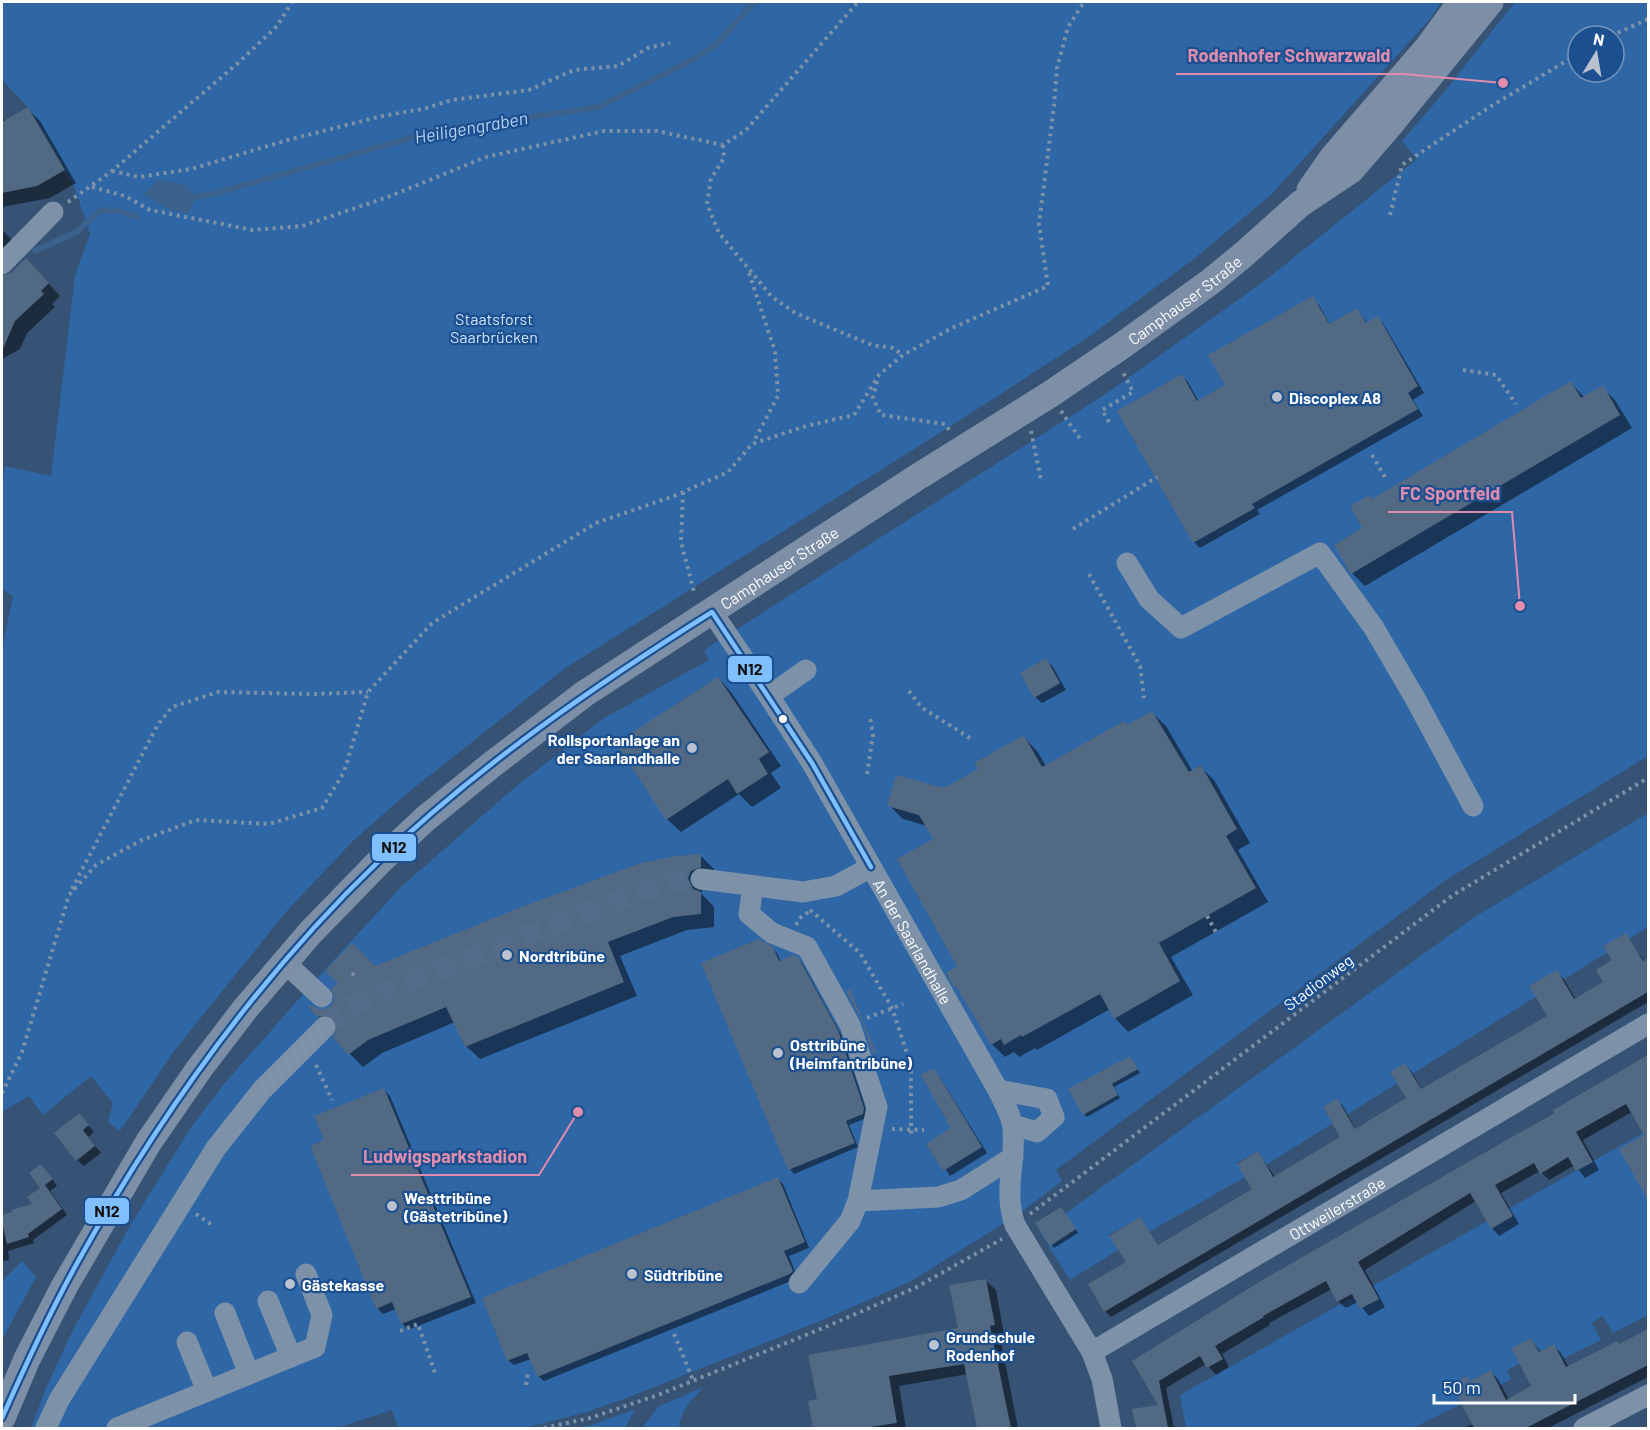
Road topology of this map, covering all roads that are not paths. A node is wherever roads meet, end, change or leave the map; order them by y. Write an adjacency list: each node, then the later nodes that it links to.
1 (1461, 2): 3 (main road, Camphauser Straße)
2 (1490, 2): 3 (main road, Camphauser Straße)
3 (1300, 204): 7 (main road, Camphauser Straße)
4 (53, 212): 5 (street)
5 (2, 264)
6 (1127, 563): 10 (street)
7 (703, 602): 9 (street, An der Saarlandhalle); 14 (main road, Camphauser Straße)
8 (806, 670): 9 (street)
9 (769, 696): 11 (street, An der Saarlandhalle)
10 (1473, 806)
11 (871, 867): 13 (street); 18 (street, An der Saarlandhalle)
12 (701, 879): 13 (street)
13 (753, 886): 21 (street)
14 (284, 962): 15 (street); 32 (main road, Camphauser Straße)
15 (321, 997)
16 (1648, 1024): 27 (street, Ottweilerstraße)
17 (325, 1027): 33 (street)
18 (998, 1090): 19 (street, An der Saarlandhalle); 19 (street)
19 (1013, 1125): 20 (street, An der Saarlandhalle)
20 (1013, 1157): 21 (street); 27 (street, An der Saarlandhalle)
21 (858, 1202): 23 (street)
22 (306, 1274): 28 (street)
23 (800, 1283)
24 (268, 1301): 28 (street)
25 (225, 1313): 29 (street)
26 (187, 1342): 30 (street)
27 (1092, 1353): 35 (street)
28 (291, 1357): 29 (street)
29 (249, 1374): 30 (street)
30 (207, 1391): 34 (street)
31 (1648, 1395): 36 (street)
32 (2, 1418)
33 (46, 1428)
34 (117, 1428)
35 (1111, 1428)
36 (1584, 1428)

